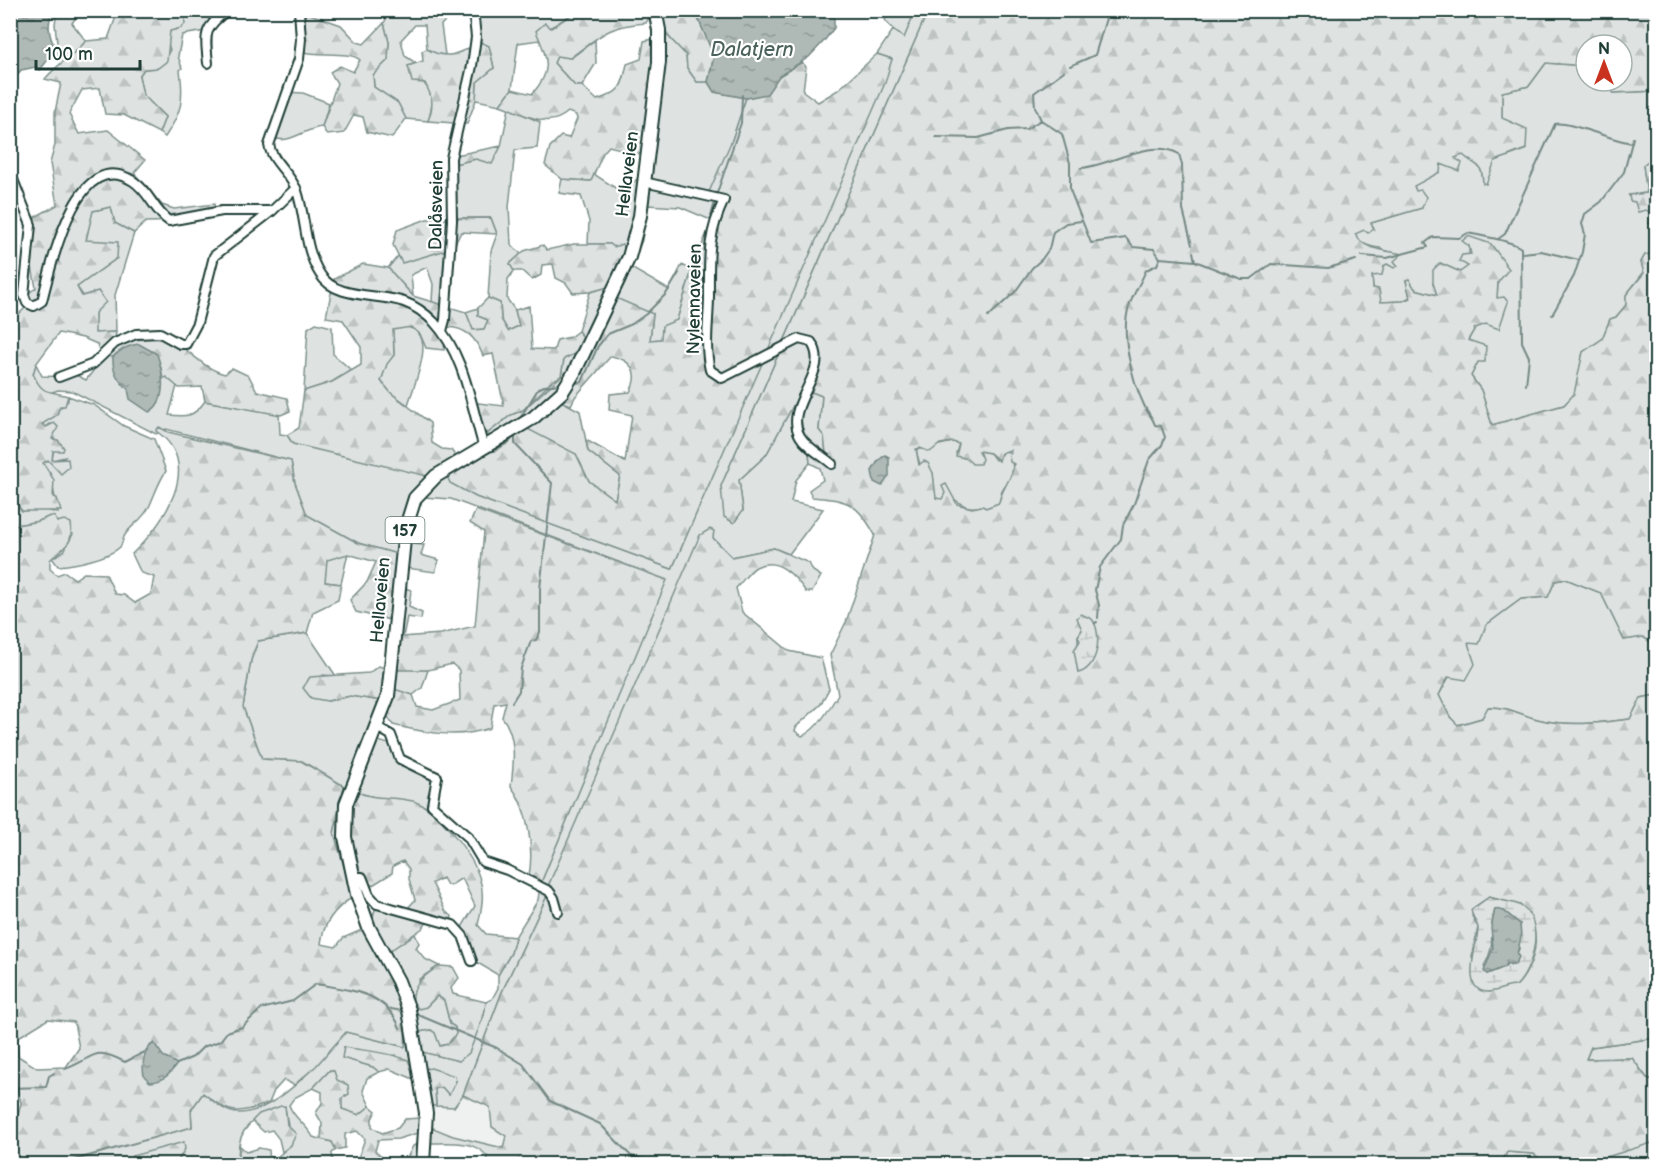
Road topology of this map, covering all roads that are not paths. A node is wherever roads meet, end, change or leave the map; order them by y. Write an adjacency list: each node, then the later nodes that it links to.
1 (228, 10): 5 (street)
2 (299, 10): 8 (street)
3 (473, 10): 10 (street, Dalåsveien)
4 (655, 10): 7 (main road, Hellaveien / 157)
5 (208, 63)
6 (12, 177): 9 (street)
7 (644, 182): 12 (main road, Hellaveien / 157); 13 (street, Nylennaveien)
8 (296, 188): 9 (street); 10 (street)
9 (272, 211): 11 (street)
10 (442, 331): 12 (street)
11 (59, 377)
12 (484, 448): 14 (main road, Hellaveien / 157)
13 (832, 464)
14 (377, 727): 15 (main road, Hellaveien / 157); 16 (street)
15 (353, 877): 17 (street); 18 (main road, Hellaveien / 157)
16 (558, 912)
17 (471, 961)
18 (423, 1164)

